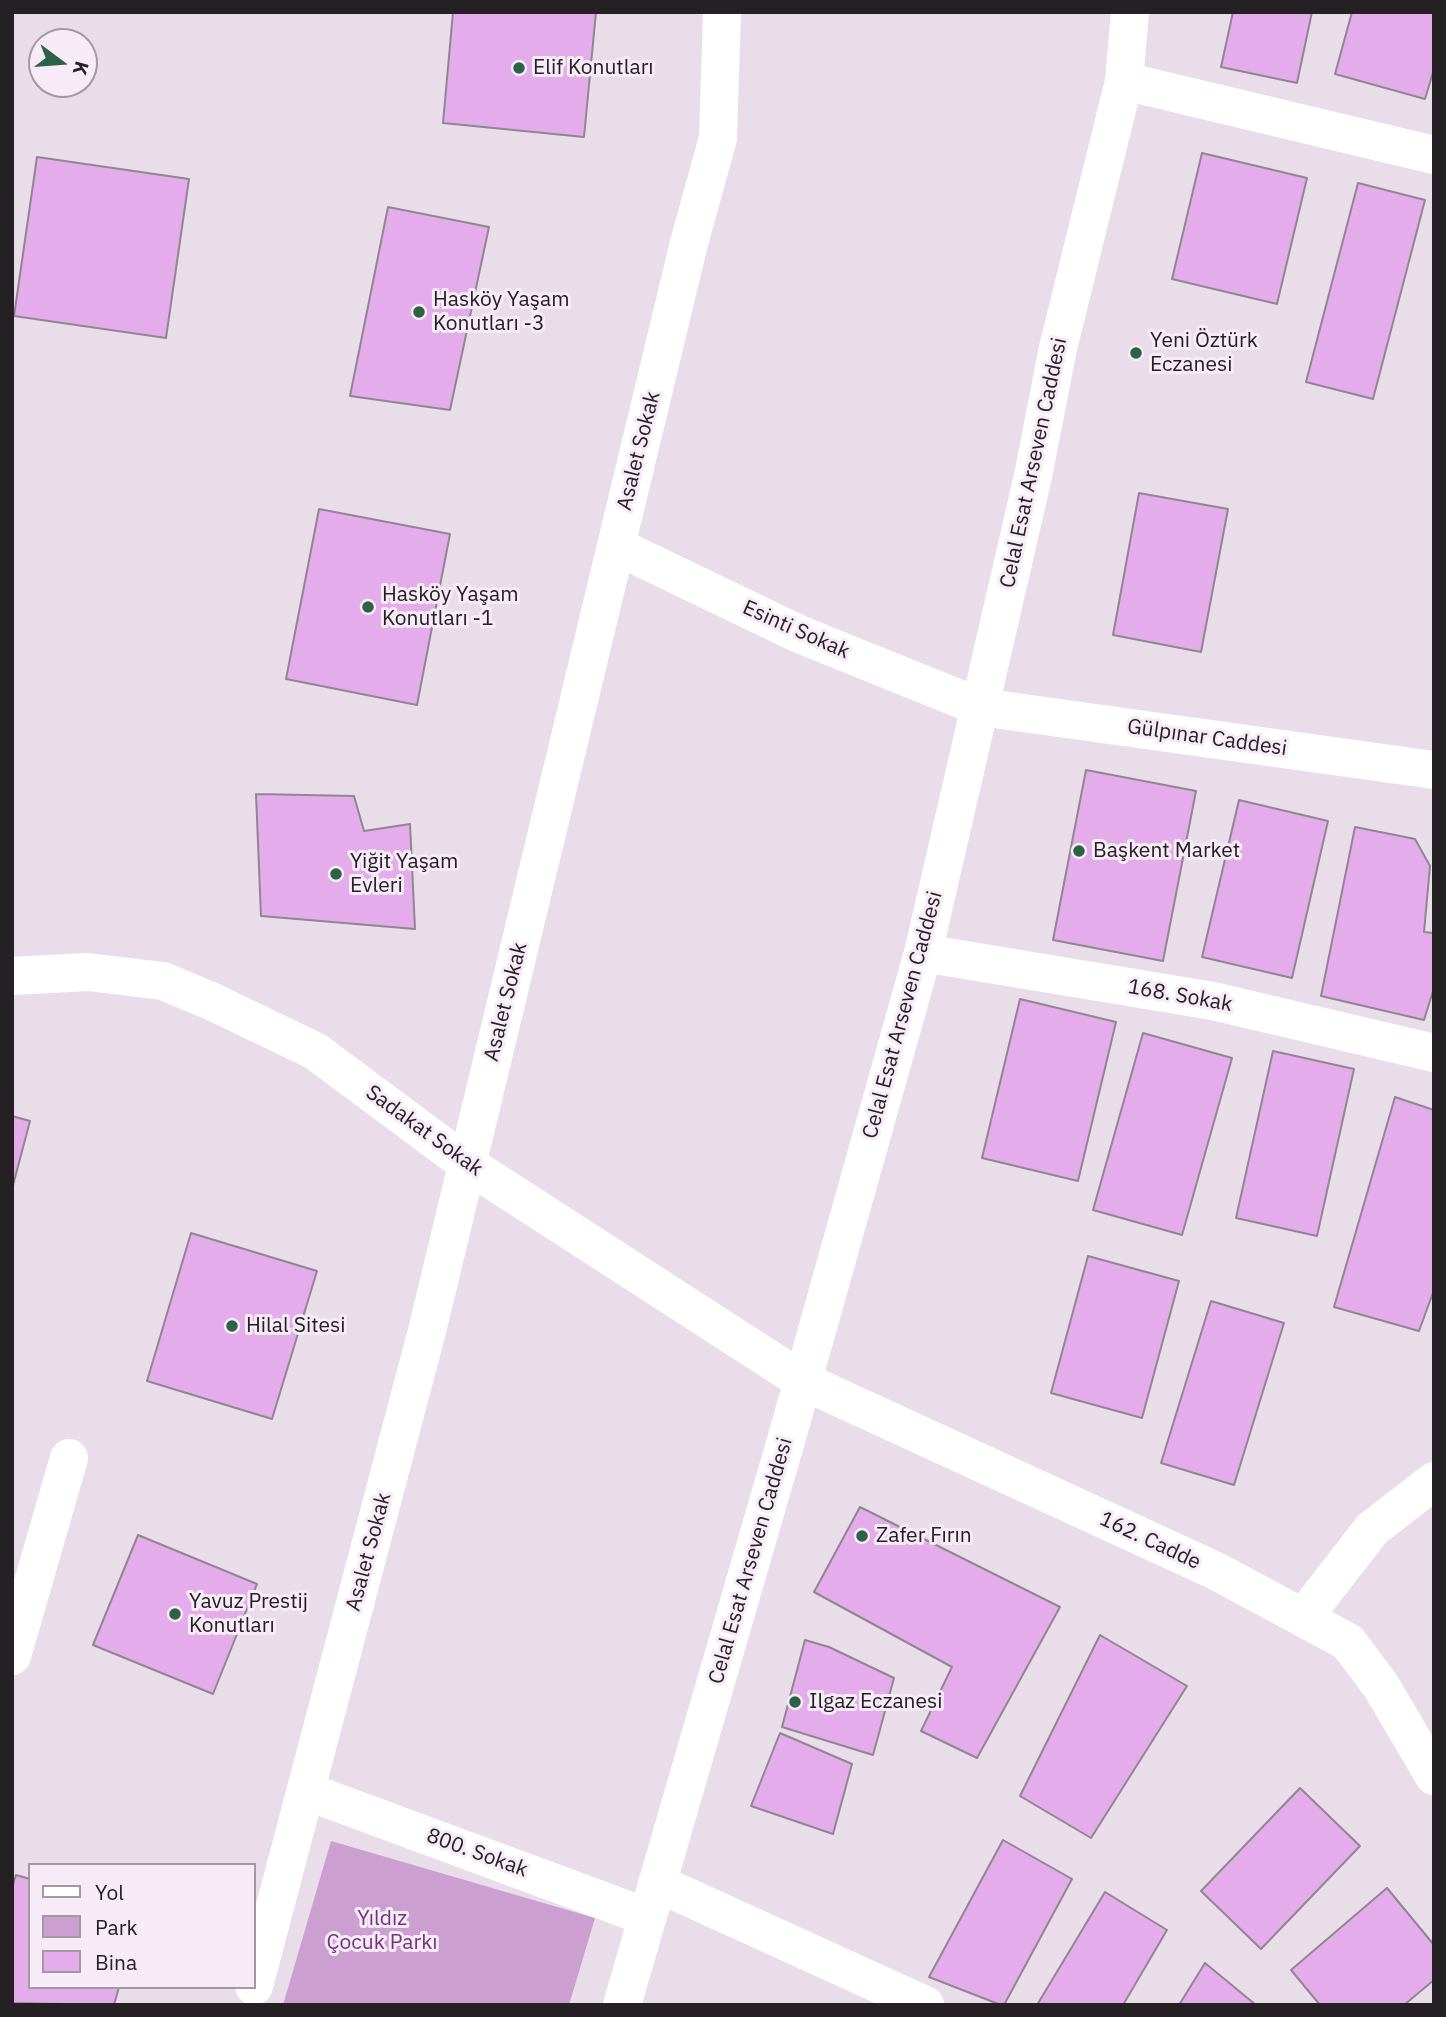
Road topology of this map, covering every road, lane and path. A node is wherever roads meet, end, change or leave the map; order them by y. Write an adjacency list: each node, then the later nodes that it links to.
1 (722, 12): 5 (street, Asalet Sokak)
2 (1130, 12): 3 (street, Celal Esat Arseven Caddesi)
3 (1124, 81): 4 (street); 6 (street, Celal Esat Arseven Caddesi)
4 (1434, 155)
5 (616, 546): 6 (street, Esinti Sokak); 11 (street, Asalet Sokak)
6 (980, 707): 7 (street, Gülpınar Caddesi); 8 (street, Celal Esat Arseven Caddesi)
7 (1434, 770)
8 (922, 953): 10 (street, 168. Sokak); 12 (street, Celal Esat Arseven Caddesi)
9 (12, 976): 11 (street, Sadakat Sokak)
10 (1434, 1054)
11 (467, 1164): 12 (street, Sadakat Sokak); 18 (street, Asalet Sokak)
12 (803, 1381): 15 (street, 162. Cadde); 19 (street, Celal Esat Arseven Caddesi)
13 (69, 1458): 16 (street)
14 (1434, 1481): 15 (street)
15 (1303, 1618): 17 (street, 162. Cadde)
16 (12, 1656)
17 (1434, 1776)
18 (306, 1791): 19 (street, 800. Sokak); 20 (street, Asalet Sokak)
19 (652, 1900): 21 (street, Celal Esat Arseven Caddesi); 22 (street, 800. Sokak)
20 (256, 1979)
21 (622, 2005)
22 (925, 2005)

